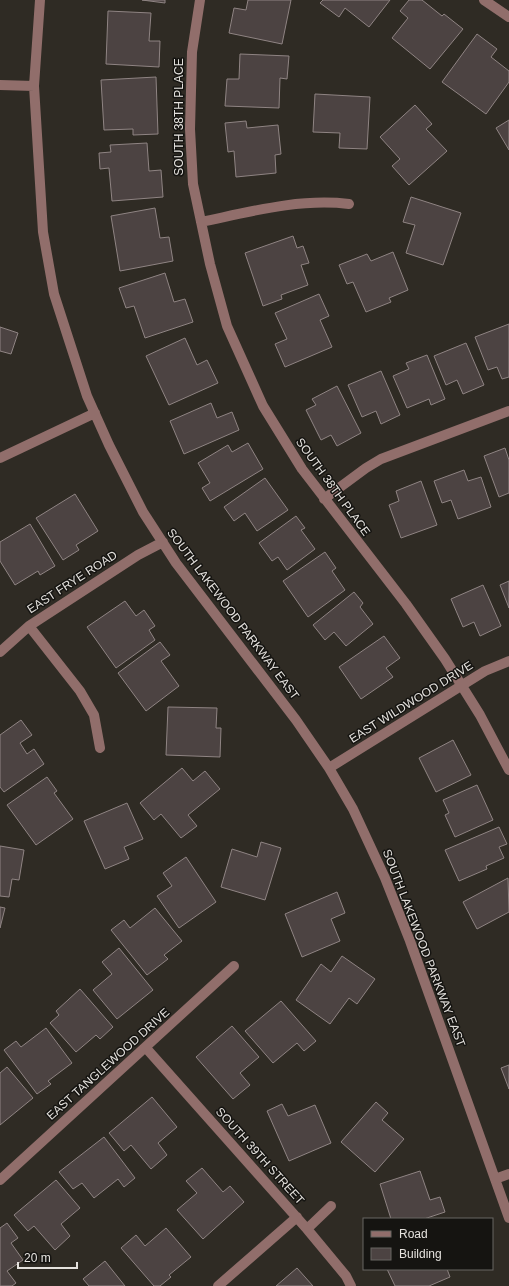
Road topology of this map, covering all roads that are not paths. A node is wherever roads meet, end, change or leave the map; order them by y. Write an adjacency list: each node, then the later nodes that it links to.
1 (40, 0): 6 (street, SOUTH LAKEWOOD PARKWAY EAST)
2 (200, 0): 8 (street, SOUTH 38TH PLACE)
3 (484, 0): 4 (street)
4 (509, 17)
5 (0, 85): 6 (street)
6 (34, 86): 10 (street, SOUTH LAKEWOOD PARKWAY EAST)
7 (348, 204): 8 (street)
8 (201, 222): 12 (street, SOUTH 38TH PLACE)
9 (509, 411): 12 (street)
10 (95, 413): 11 (street); 13 (street, SOUTH LAKEWOOD PARKWAY EAST)
11 (0, 458)
12 (324, 499): 17 (street, SOUTH 38TH PLACE)
13 (162, 542): 14 (street, EAST FRYE ROAD); 19 (street, SOUTH LAKEWOOD PARKWAY EAST)
14 (29, 626): 15 (street, EAST FRYE ROAD); 18 (street)
15 (0, 652)
16 (509, 661): 17 (street, EAST WILDWOOD DRIVE)
17 (461, 686): 19 (street, EAST WILDWOOD DRIVE); 20 (street, SOUTH 38TH PLACE)
18 (100, 748)
19 (329, 768): 24 (street, SOUTH LAKEWOOD PARKWAY EAST)
20 (509, 770)
21 (234, 966): 22 (street, EAST TANGLEWOOD DRIVE)
22 (146, 1048): 25 (street, EAST TANGLEWOOD DRIVE); 27 (street, SOUTH 39TH STREET)
23 (509, 1174): 24 (street)
24 (495, 1179): 28 (street, SOUTH LAKEWOOD PARKWAY EAST)
25 (0, 1180)
26 (331, 1206): 29 (street)
27 (297, 1217): 29 (street, SOUTH 39TH STREET); 30 (street)
28 (509, 1218)
29 (307, 1229): 31 (street, SOUTH 39TH STREET)
30 (218, 1286)
31 (351, 1286)

